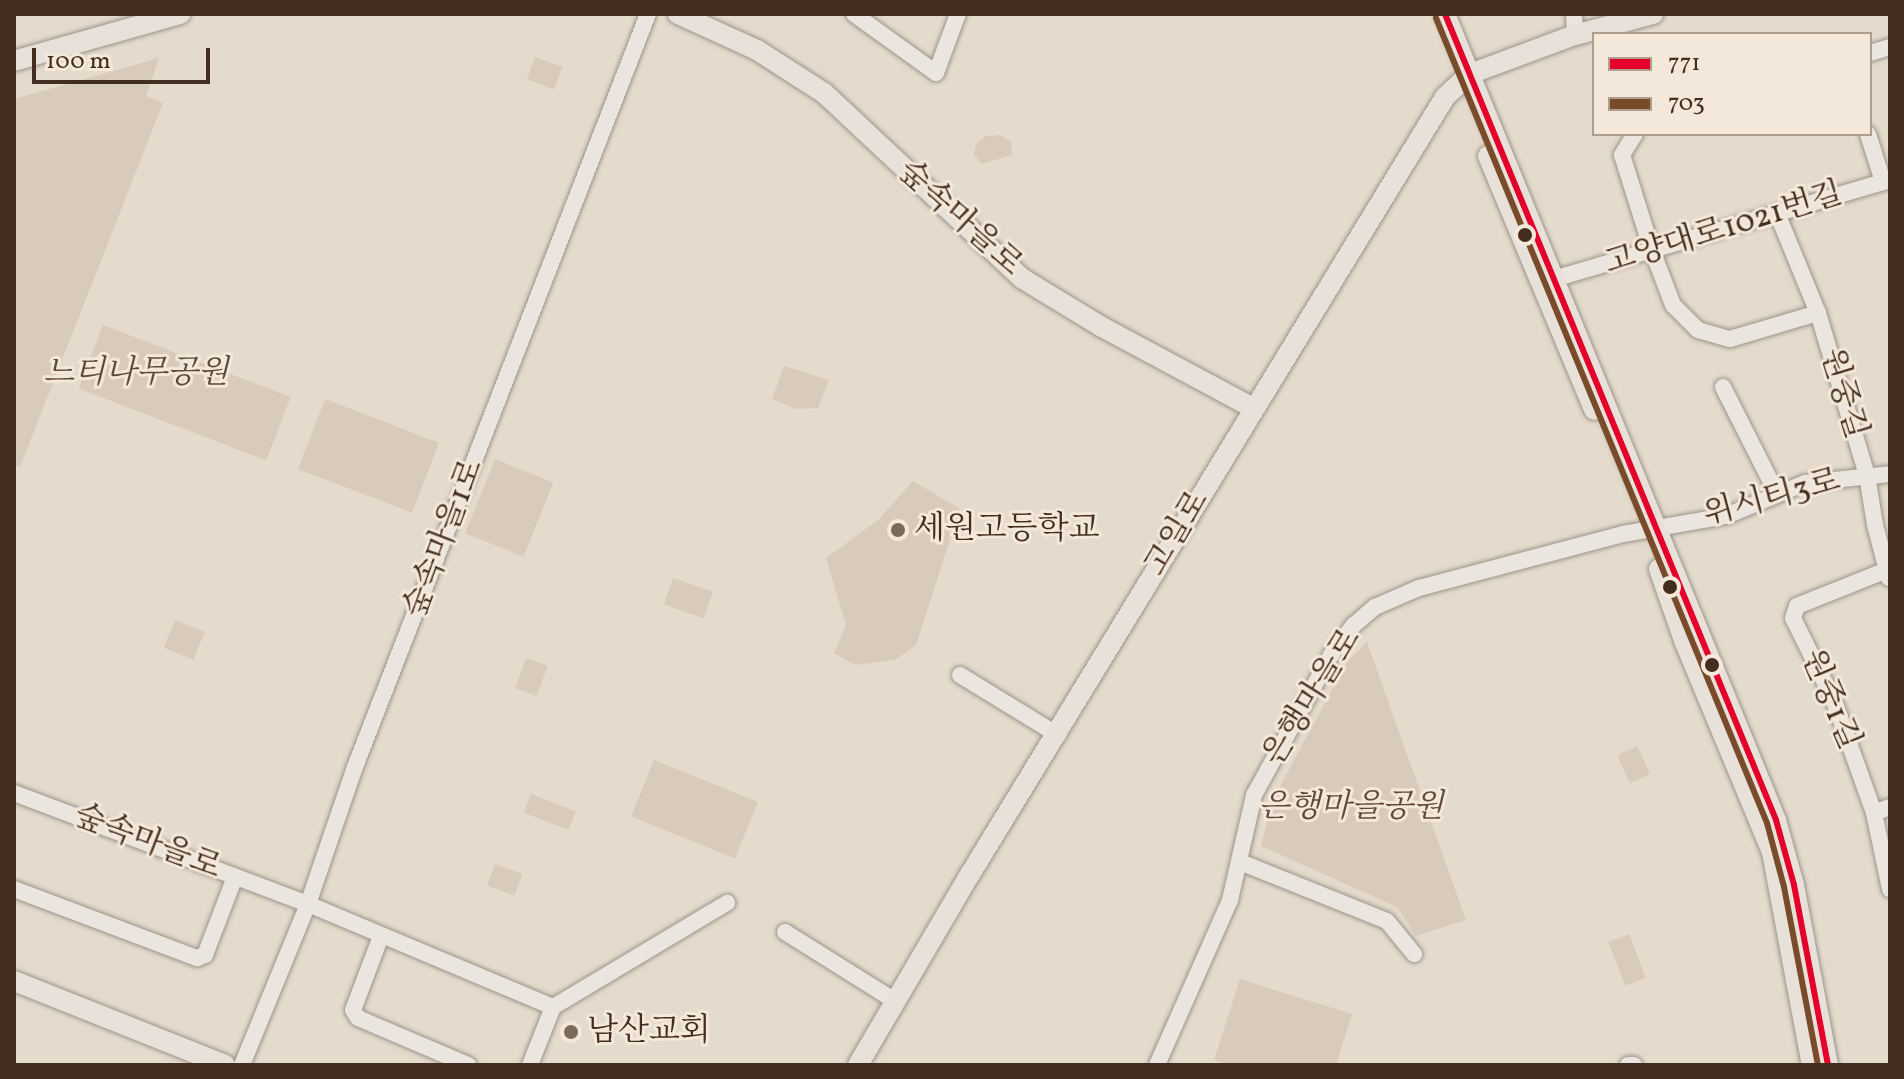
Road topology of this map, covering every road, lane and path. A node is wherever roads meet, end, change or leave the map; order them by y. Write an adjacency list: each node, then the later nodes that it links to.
1 (180, 14): 11 (main road)
2 (648, 14): 36 (street, 숲속마을1로)
3 (678, 14): 21 (main road, 숲속마을로)
4 (854, 14): 9 (street)
5 (958, 14): 9 (street)
6 (1433, 14): 12 (main road)
7 (1445, 14): 12 (main road)
8 (1653, 14): 10 (main road)
9 (879, 22)
10 (1586, 23): 12 (main road)
11 (14, 61)
12 (1465, 78): 18 (main road); 21 (main road, 고일로); 25 (main road)
13 (1634, 136): 17 (street)
14 (1869, 136): 15 (street)
15 (1886, 181): 16 (street, 고양대로1021번길)
16 (1777, 213): 17 (street, 고양대로1021번길); 19 (street, 원중길)
17 (1652, 250): 18 (street, 고양대로1021번길); 19 (street)
18 (1557, 278): 25 (main road)
19 (1818, 313): 23 (street, 원중길)
20 (1723, 387): 24 (street)
21 (1253, 408): 28 (main road, 고일로)
22 (1890, 474): 23 (street, 위시티3로)
23 (1867, 475): 24 (street, 위시티3로); 26 (street, 원중길)
24 (1777, 494): 25 (street, 위시티3로)
25 (1649, 528): 31 (street, 은행마을로); 49 (main road); 50 (main road)
26 (1888, 574): 30 (street, 원중1길)
27 (960, 675): 28 (street)
28 (1058, 735): 41 (main road, 고일로)
29 (14, 793): 32 (street, 숲속마을로)
30 (1882, 810): 34 (street, 원중1길)
31 (1240, 862): 39 (street); 48 (street, 은행마을로)
32 (235, 877): 33 (street, 숲속마을로); 36 (street)
33 (14, 889)
34 (1890, 889)
35 (727, 903): 42 (street)
36 (308, 904): 38 (street); 44 (street, 숲속마을1로)
37 (785, 932): 41 (street)
38 (381, 936): 42 (street); 45 (street)
39 (1414, 954)
40 (14, 981): 43 (main road)
41 (895, 1001): 47 (main road, 고일로)
42 (553, 1007): 46 (street)
43 (225, 1065)
44 (242, 1065)
45 (468, 1065)
46 (530, 1065)
47 (858, 1065)
48 (1157, 1065)
49 (1812, 1065)
50 (1828, 1065)

